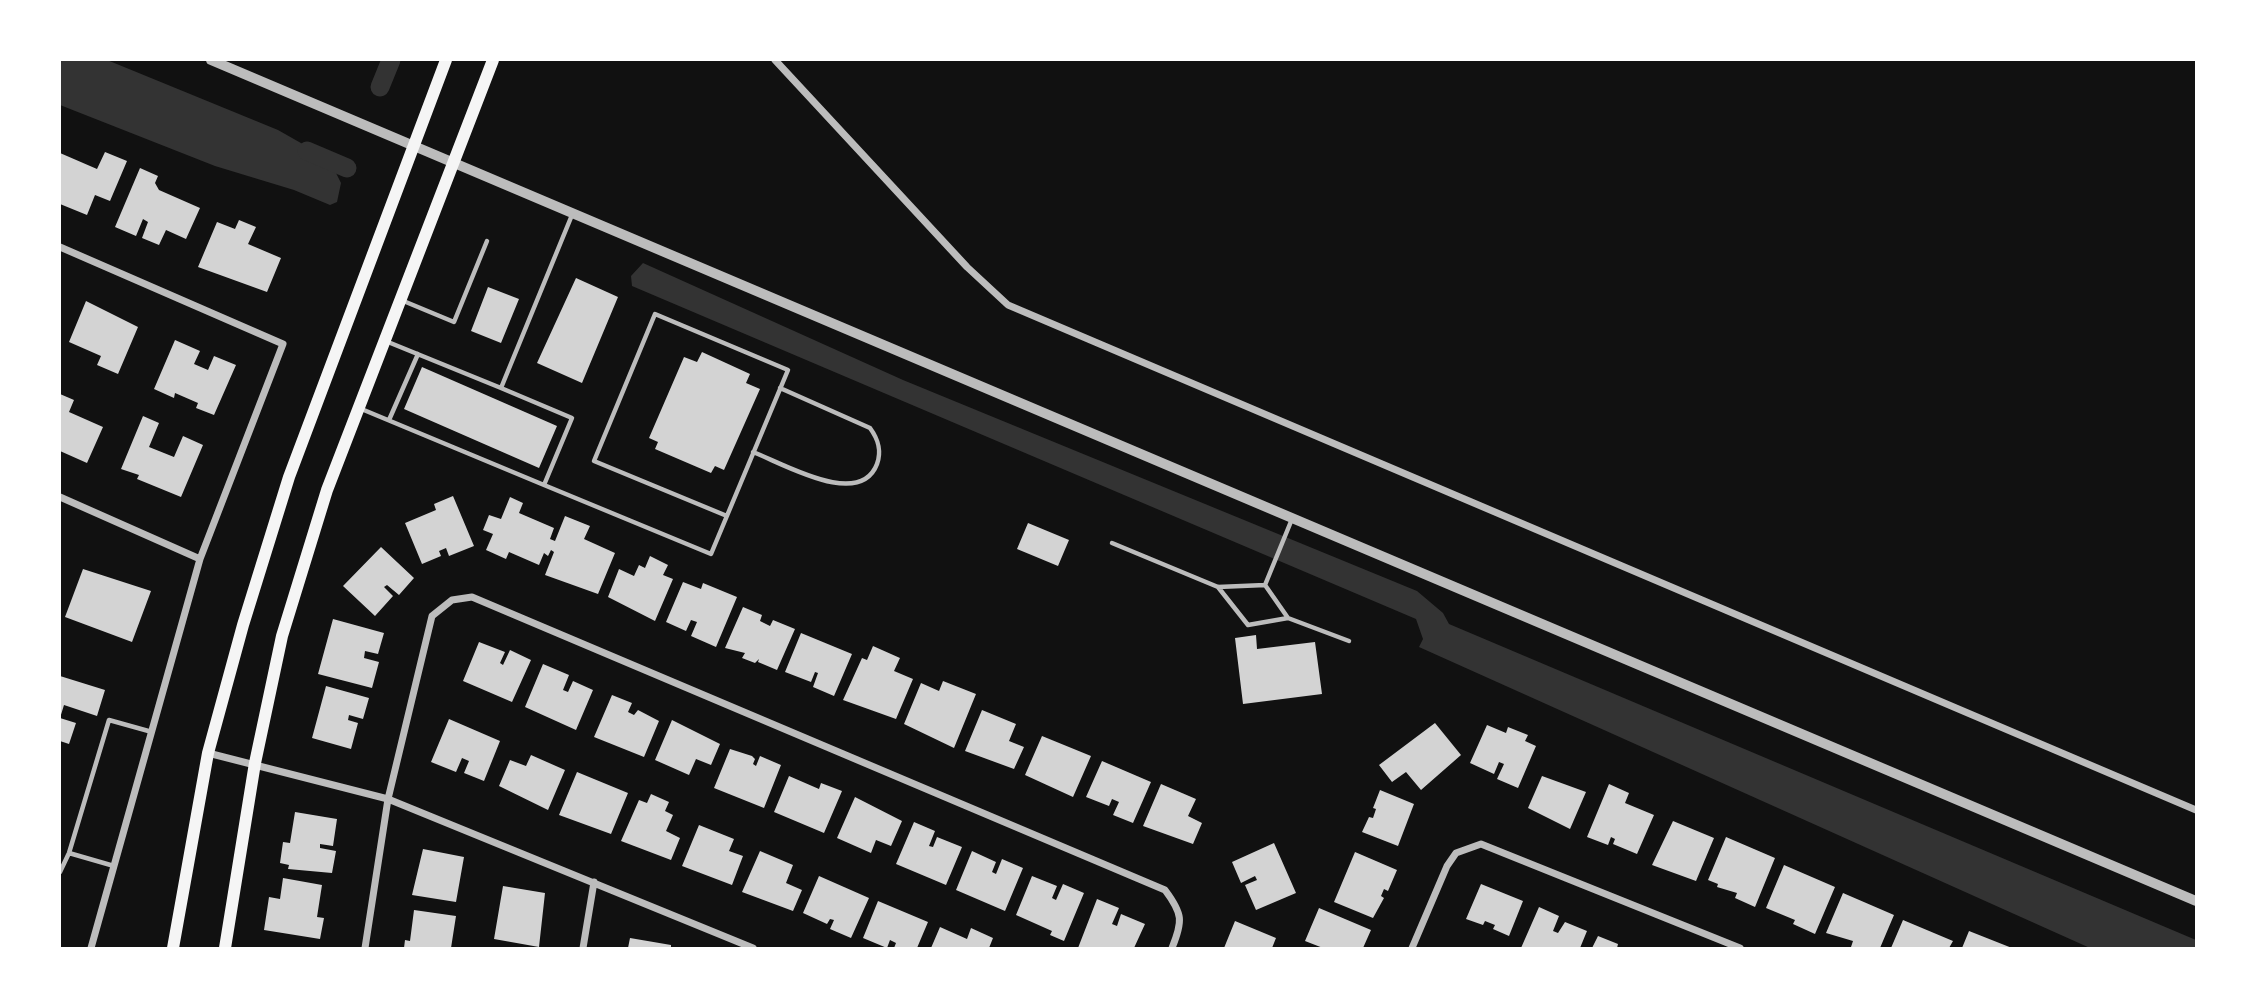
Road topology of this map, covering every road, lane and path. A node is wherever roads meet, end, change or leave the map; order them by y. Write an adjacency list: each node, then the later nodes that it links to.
1 (211, 60): 5 (street)
2 (446, 60): 5 (main road)
3 (493, 60): 6 (main road)
4 (775, 60): 32 (street)
5 (412, 144): 6 (street); 29 (main road)
6 (453, 160): 7 (street); 10 (main road)
7 (574, 211): 13 (lane); 21 (street)
8 (487, 242): 10 (lane)
9 (60, 247): 23 (street)
10 (400, 300): 11 (main road)
11 (384, 340): 12 (lane); 15 (main road)
12 (418, 354): 13 (lane); 16 (lane)
13 (501, 388): 18 (lane)
14 (780, 388): 17 (lane); 17 (lane); 20 (lane)
15 (359, 408): 16 (lane); 30 (main road)
16 (389, 420): 18 (lane)
17 (753, 452): 20 (lane)
18 (544, 485): 20 (lane)
19 (60, 497): 23 (street)
20 (727, 516)
21 (1293, 517): 24 (lane); 37 (street)
22 (1112, 543): 25 (lane)
23 (200, 559): 28 (street)
24 (1265, 585): 25 (lane); 26 (lane)
25 (1217, 587): 26 (lane)
26 (1288, 618): 27 (lane)
27 (1349, 641)
28 (152, 732): 33 (lane); 34 (street)
29 (208, 753): 30 (street); 39 (main road)
30 (256, 763): 31 (street); 40 (main road)
31 (388, 799): 36 (street); 41 (street); 44 (street)
32 (2196, 810)
33 (69, 853): 34 (lane); 35 (lane)
34 (114, 866): 38 (street)
35 (60, 872)
36 (593, 883): 42 (street); 43 (street)
37 (2196, 901)
38 (91, 948)
39 (173, 948)
40 (225, 948)
41 (365, 948)
42 (583, 948)
43 (753, 948)
44 (1172, 948)
45 (1412, 948): 46 (street)
46 (1740, 948)

